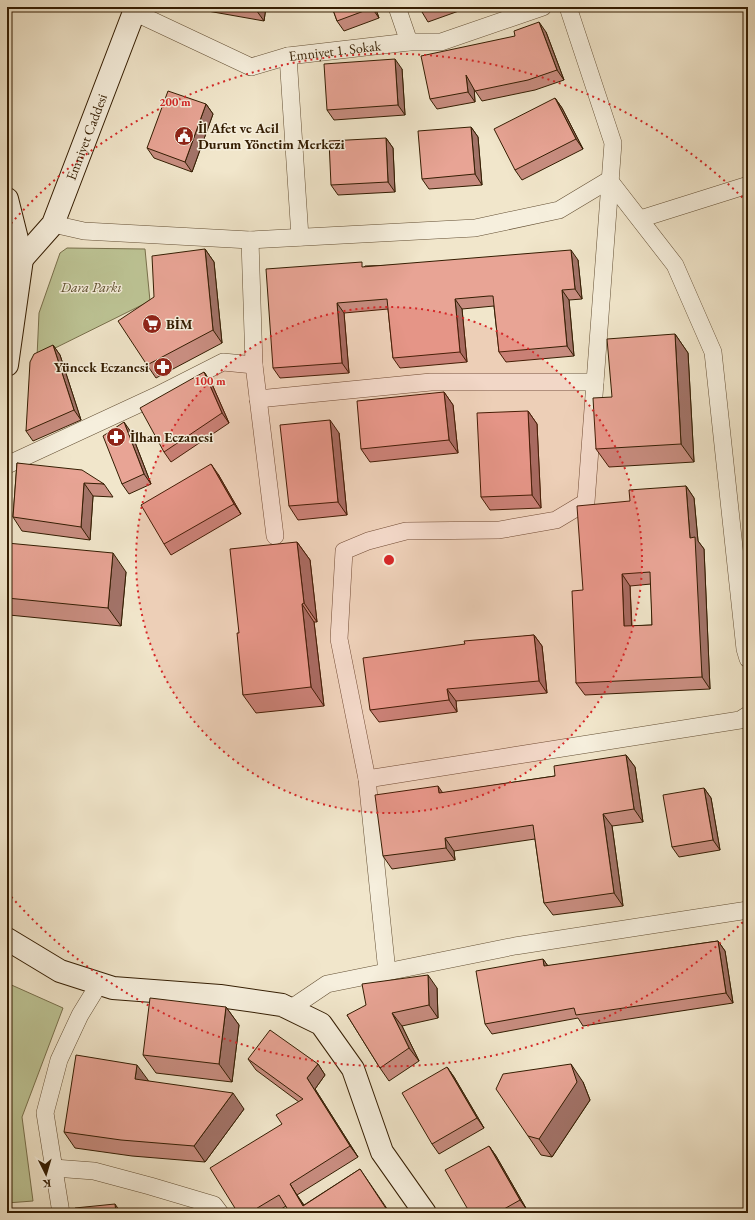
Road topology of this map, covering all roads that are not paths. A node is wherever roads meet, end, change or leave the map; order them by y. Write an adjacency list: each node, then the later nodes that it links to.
1 (397, 7): 5 (street)
2 (543, 7): 5 (street, Emniyet 1. Sokak)
3 (568, 7): 7 (street)
4 (135, 10): 6 (street, Emniyet 1. Sokak); 11 (street, Emniyet Caddesi)
5 (409, 42): 6 (street, Emniyet 1. Sokak)
6 (288, 56): 12 (street)
7 (610, 180): 10 (street); 12 (street); 18 (street)
8 (748, 185): 10 (street)
9 (7, 199): 14 (street)
10 (640, 220): 22 (street)
11 (53, 224): 13 (street); 14 (street, Emniyet Caddesi)
12 (300, 237): 13 (street)
13 (250, 240): 17 (street)
14 (22, 259): 15 (street)
15 (12, 287): 16 (street)
16 (7, 365)
17 (254, 365): 19 (street); 20 (street)
18 (595, 382): 19 (street); 24 (street)
19 (258, 399): 21 (street)
20 (7, 465)
21 (275, 536)
22 (748, 659)
23 (748, 716): 24 (street)
24 (367, 779): 27 (street)
25 (748, 910): 27 (street)
26 (7, 939): 28 (street)
27 (387, 972): 29 (street)
28 (99, 984): 29 (street); 30 (street)
29 (290, 1009): 33 (street)
30 (54, 1168): 31 (street); 32 (street)
31 (61, 1213)
32 (220, 1213)
33 (425, 1213)

